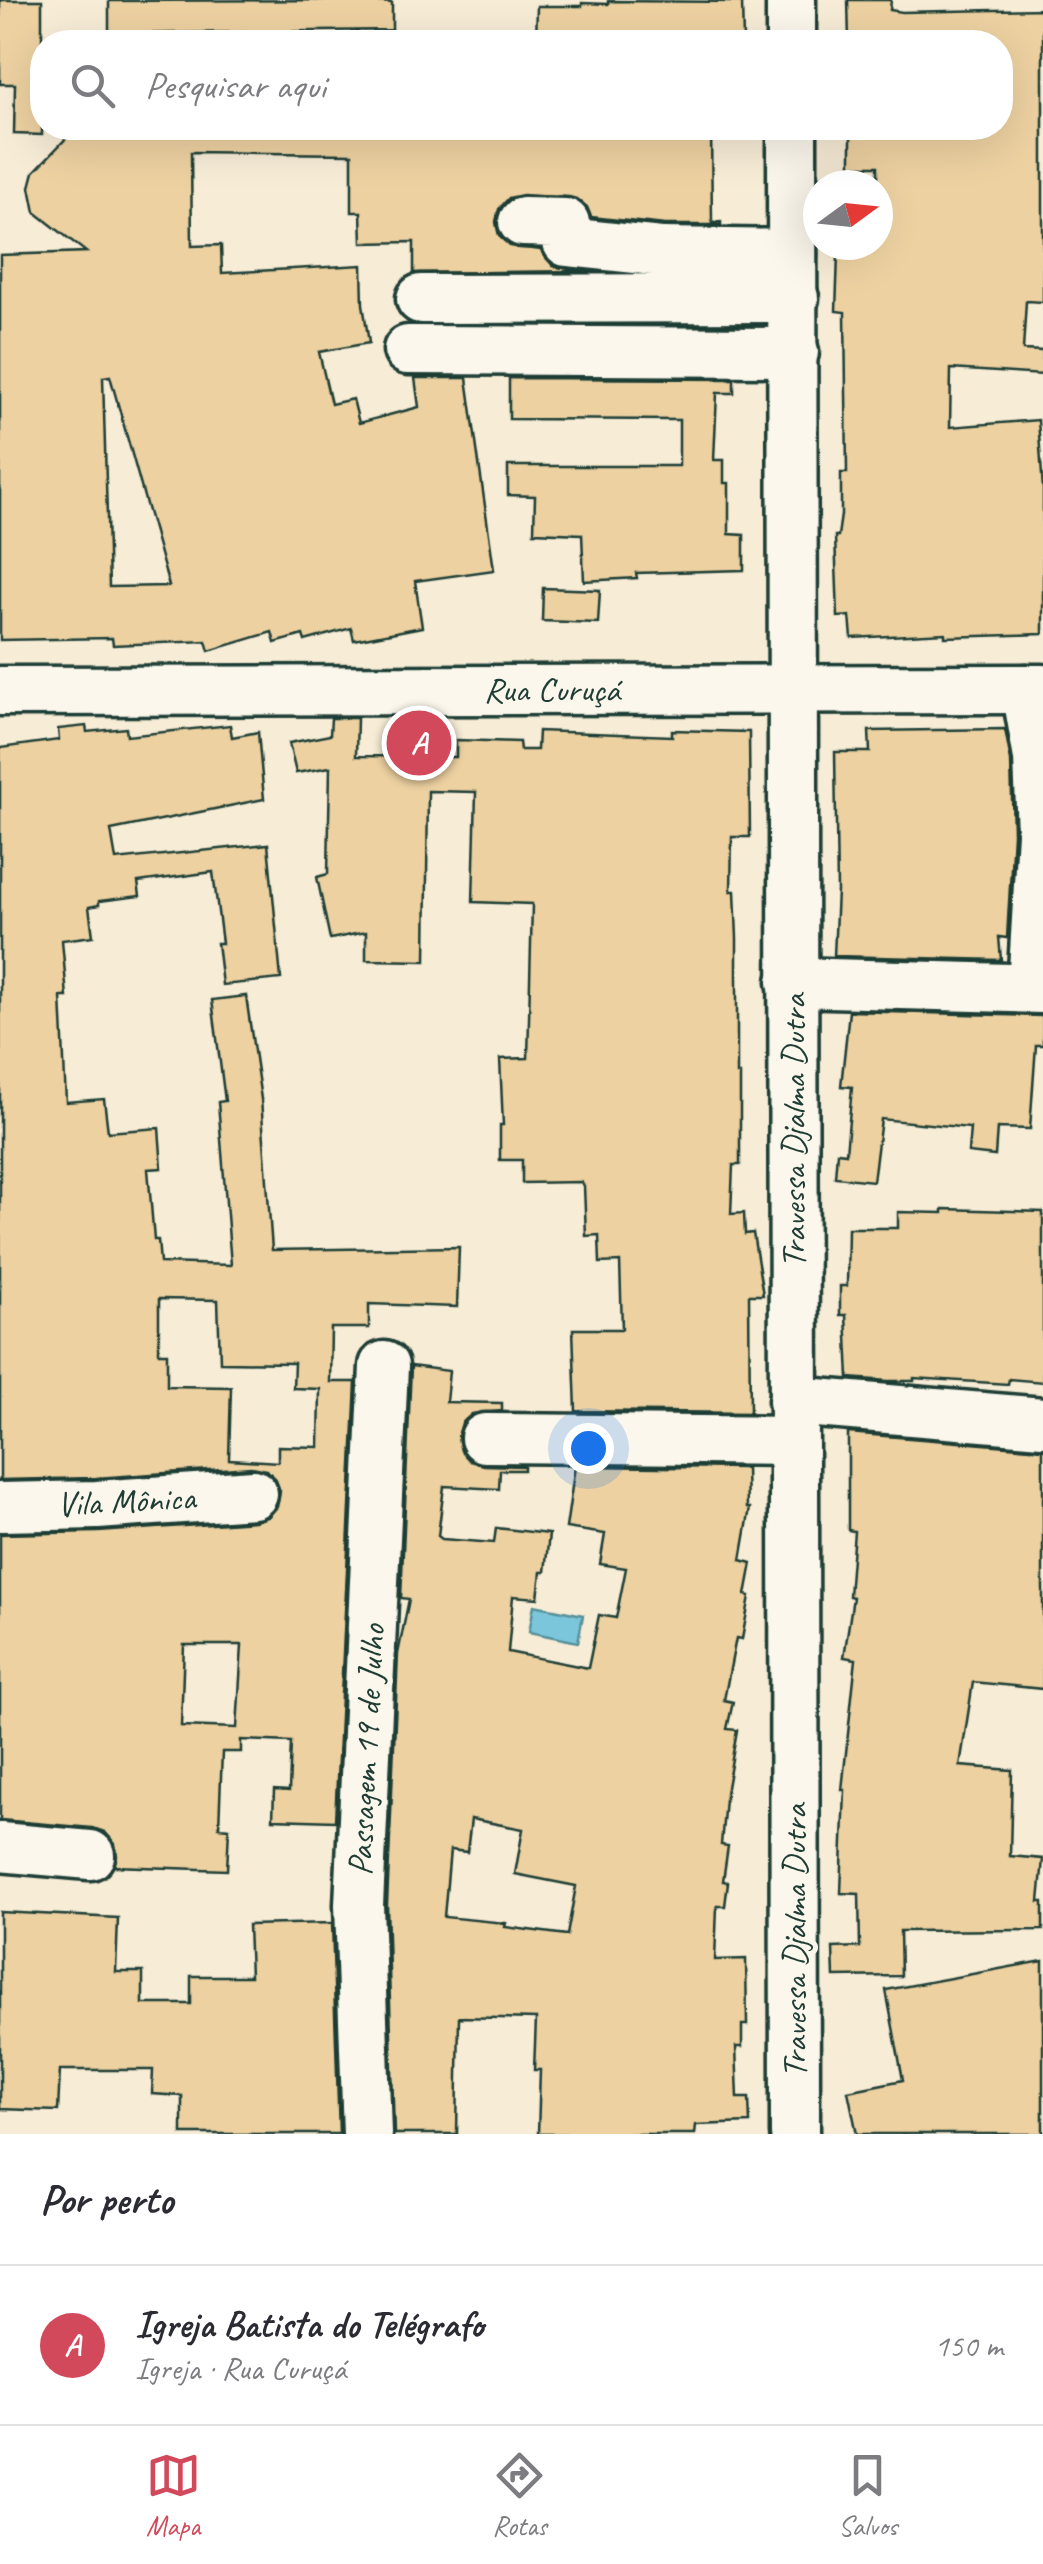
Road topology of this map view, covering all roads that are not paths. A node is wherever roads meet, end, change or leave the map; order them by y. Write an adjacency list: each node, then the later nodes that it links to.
1 (791, 0): 2 (street)
2 (792, 30)
3 (792, 140): 5 (street, Travessa Djalma Dutra)
4 (523, 222): 5 (street)
5 (793, 276): 6 (street); 8 (street, Travessa Djalma Dutra)
6 (420, 299)
7 (408, 350): 8 (street)
8 (794, 352): 9 (street, Travessa Djalma Dutra)
9 (791, 688): 10 (street, Rua Curuçá); 11 (street, Rua Curuçá); 12 (street, Travessa Djalma Dutra)
10 (1034, 689): 13 (street)
11 (0, 691)
12 (792, 982): 13 (street); 15 (street, Travessa Djalma Dutra)
13 (1038, 989)
14 (384, 1366): 22 (street, Passagem 19 de Julho)
15 (793, 1421): 16 (street); 17 (street); 23 (street, Travessa Djalma Dutra)
16 (1043, 1422)
17 (484, 1438)
18 (253, 1494): 19 (street, Vila Mônica)
19 (0, 1507)
20 (0, 1847): 21 (street)
21 (90, 1855)
22 (367, 2134)
23 (795, 2134)

